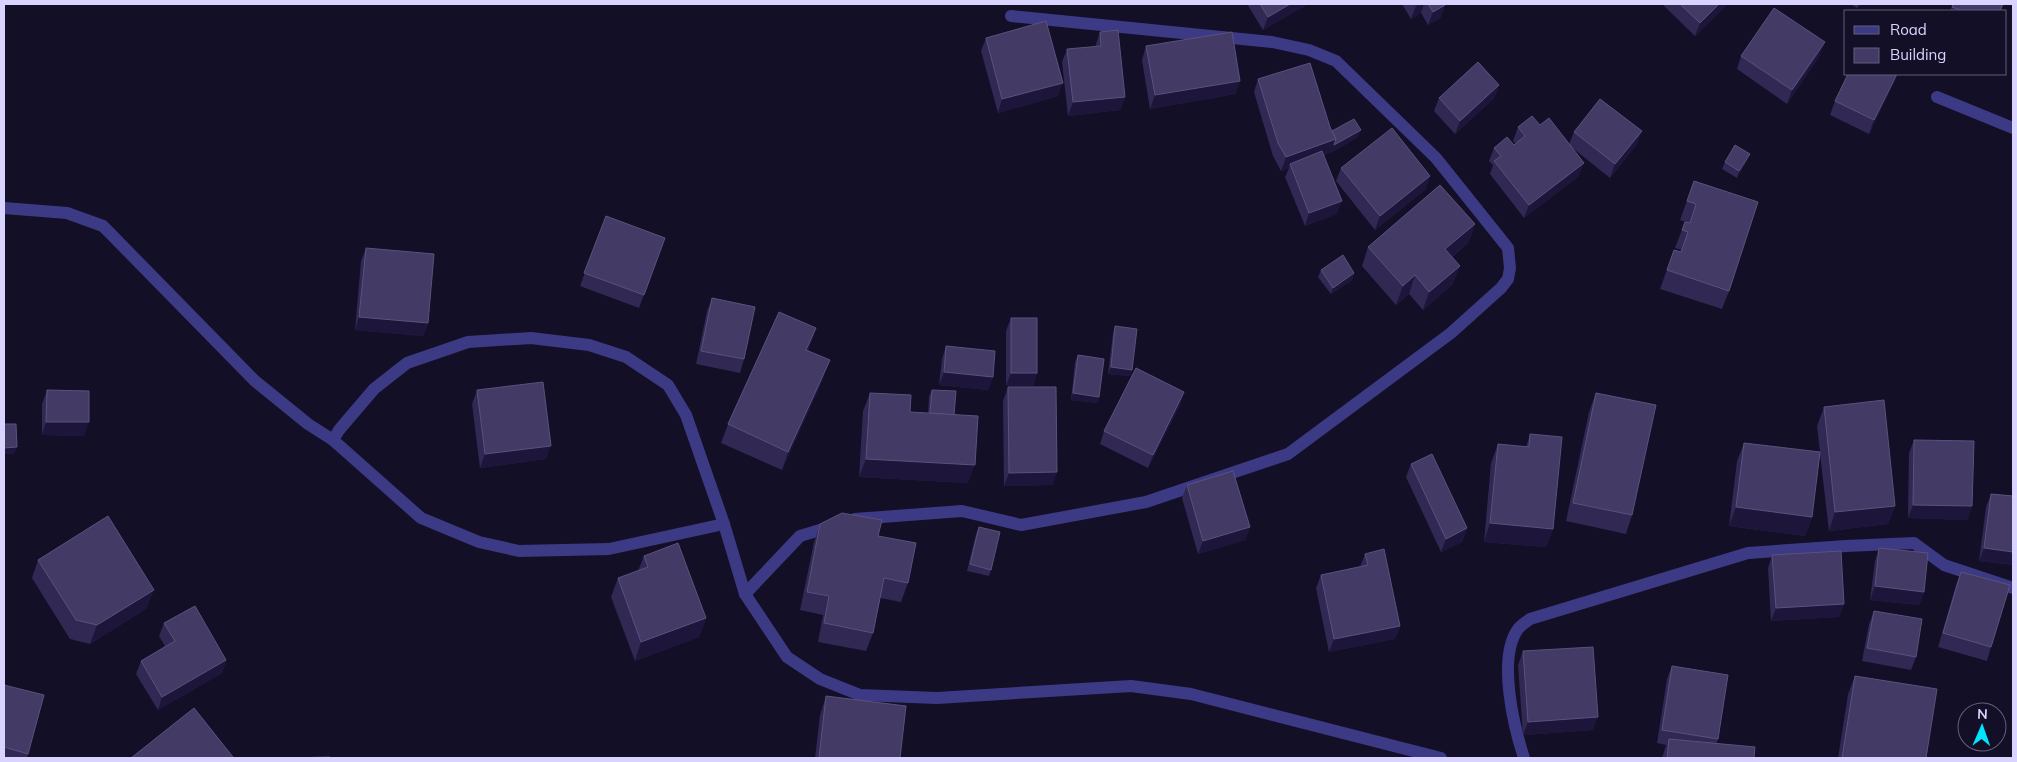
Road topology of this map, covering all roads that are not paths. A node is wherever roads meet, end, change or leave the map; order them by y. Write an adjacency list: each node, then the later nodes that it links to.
1 (1012, 16): 8 (street)
2 (1937, 97): 3 (street)
3 (2013, 128)
4 (4, 208): 5 (street)
5 (333, 440): 6 (street); 6 (street)
6 (724, 524): 8 (street)
7 (2013, 588): 10 (street)
8 (745, 594): 9 (street)
9 (1440, 758)
10 (1524, 758)

